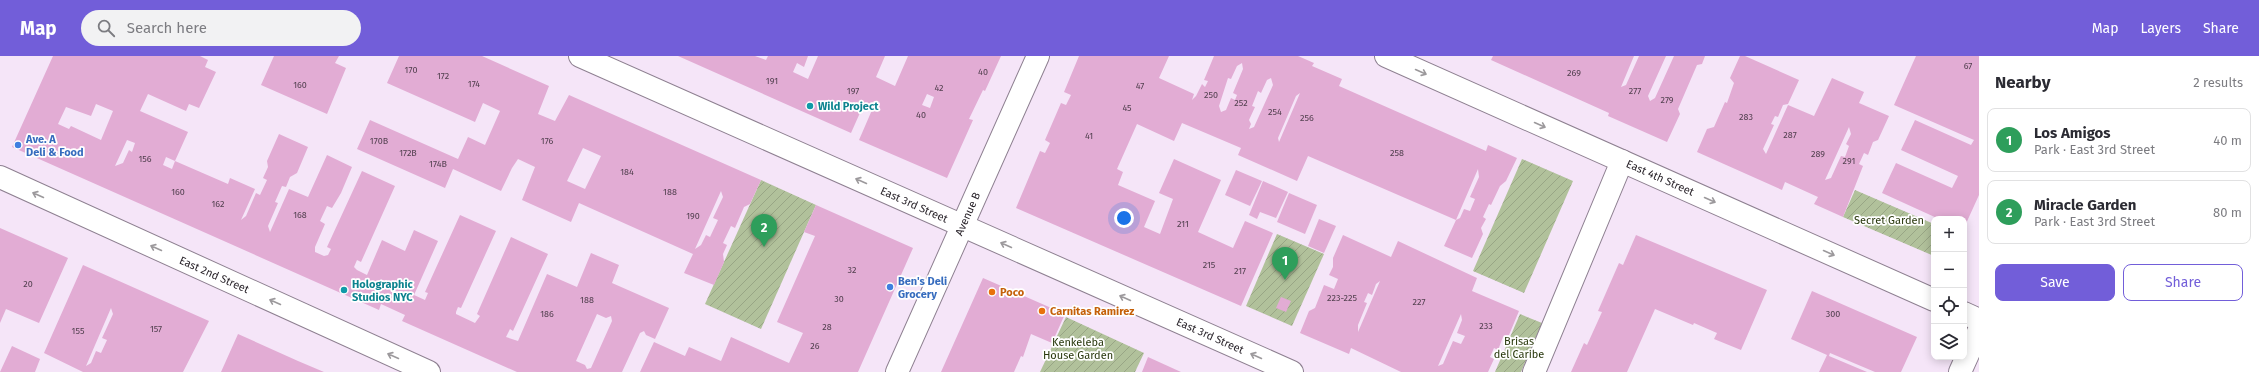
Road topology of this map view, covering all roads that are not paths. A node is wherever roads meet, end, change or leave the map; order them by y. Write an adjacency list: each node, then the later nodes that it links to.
1 (580, 56): 6 (street, East 3rd Street, one-way to 1)
2 (1038, 56): 6 (street, Avenue B)
3 (1386, 56): 4 (street, East 4th Street, one-way to 4)
4 (1622, 161): 7 (street, East 4th Street, one-way to 7); 14 (street)
5 (0, 177): 11 (street, East 2nd Street, one-way to 5)
6 (963, 226): 12 (street, Avenue B); 13 (street, East 3rd Street, one-way to 6)
7 (1931, 299)
8 (1967, 314): 9 (street)
9 (1979, 320)
10 (1979, 330): 15 (street)
11 (429, 372)
12 (897, 372)
13 (1292, 372)
14 (1534, 372)
15 (1960, 372)

